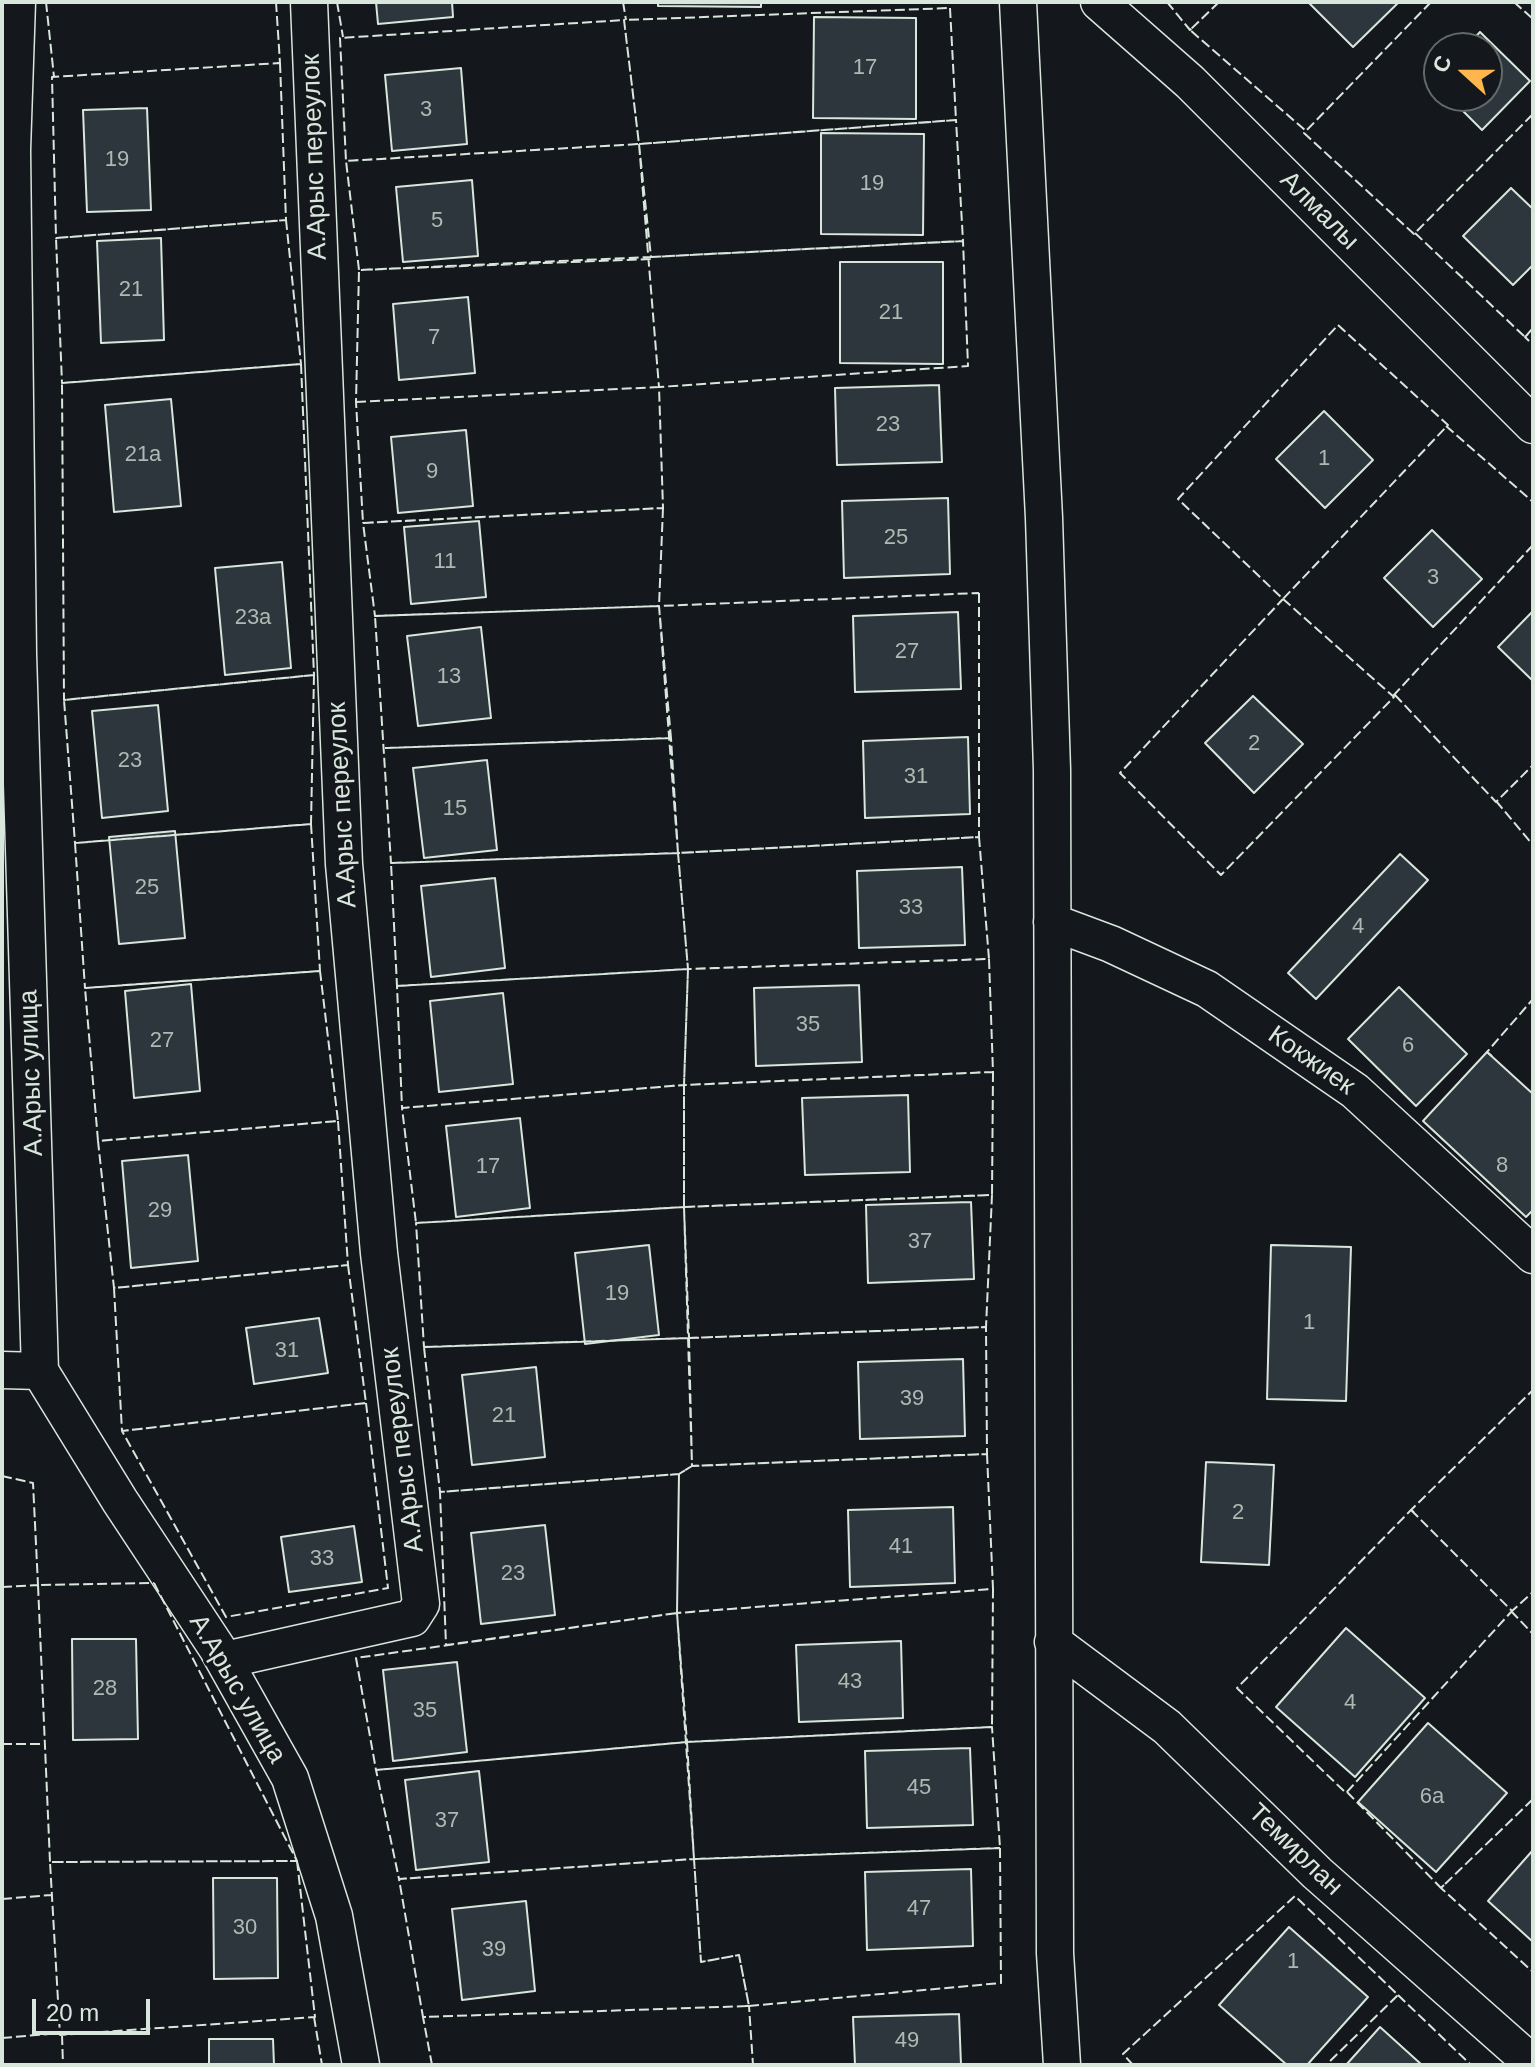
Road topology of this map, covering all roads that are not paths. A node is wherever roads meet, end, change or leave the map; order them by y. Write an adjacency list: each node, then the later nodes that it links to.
1 (17, 2): 9 (street, А.Арыс улица)
2 (309, 2): 11 (street, А.Арыс переулок)
3 (1018, 2): 6 (street)
4 (1099, 2): 5 (street, Алмалы)
5 (1533, 425)
6 (1052, 922): 7 (street, Кокжиек); 10 (street)
7 (1533, 1255)
8 (2, 1370): 9 (street)
9 (40, 1371): 11 (street, А.Арыс улица)
10 (1053, 1642): 12 (street, Темирлан); 14 (street)
11 (225, 1660): 13 (street, А.Арыс улица)
12 (1533, 2064)
13 (361, 2065)
14 (1062, 2065)

